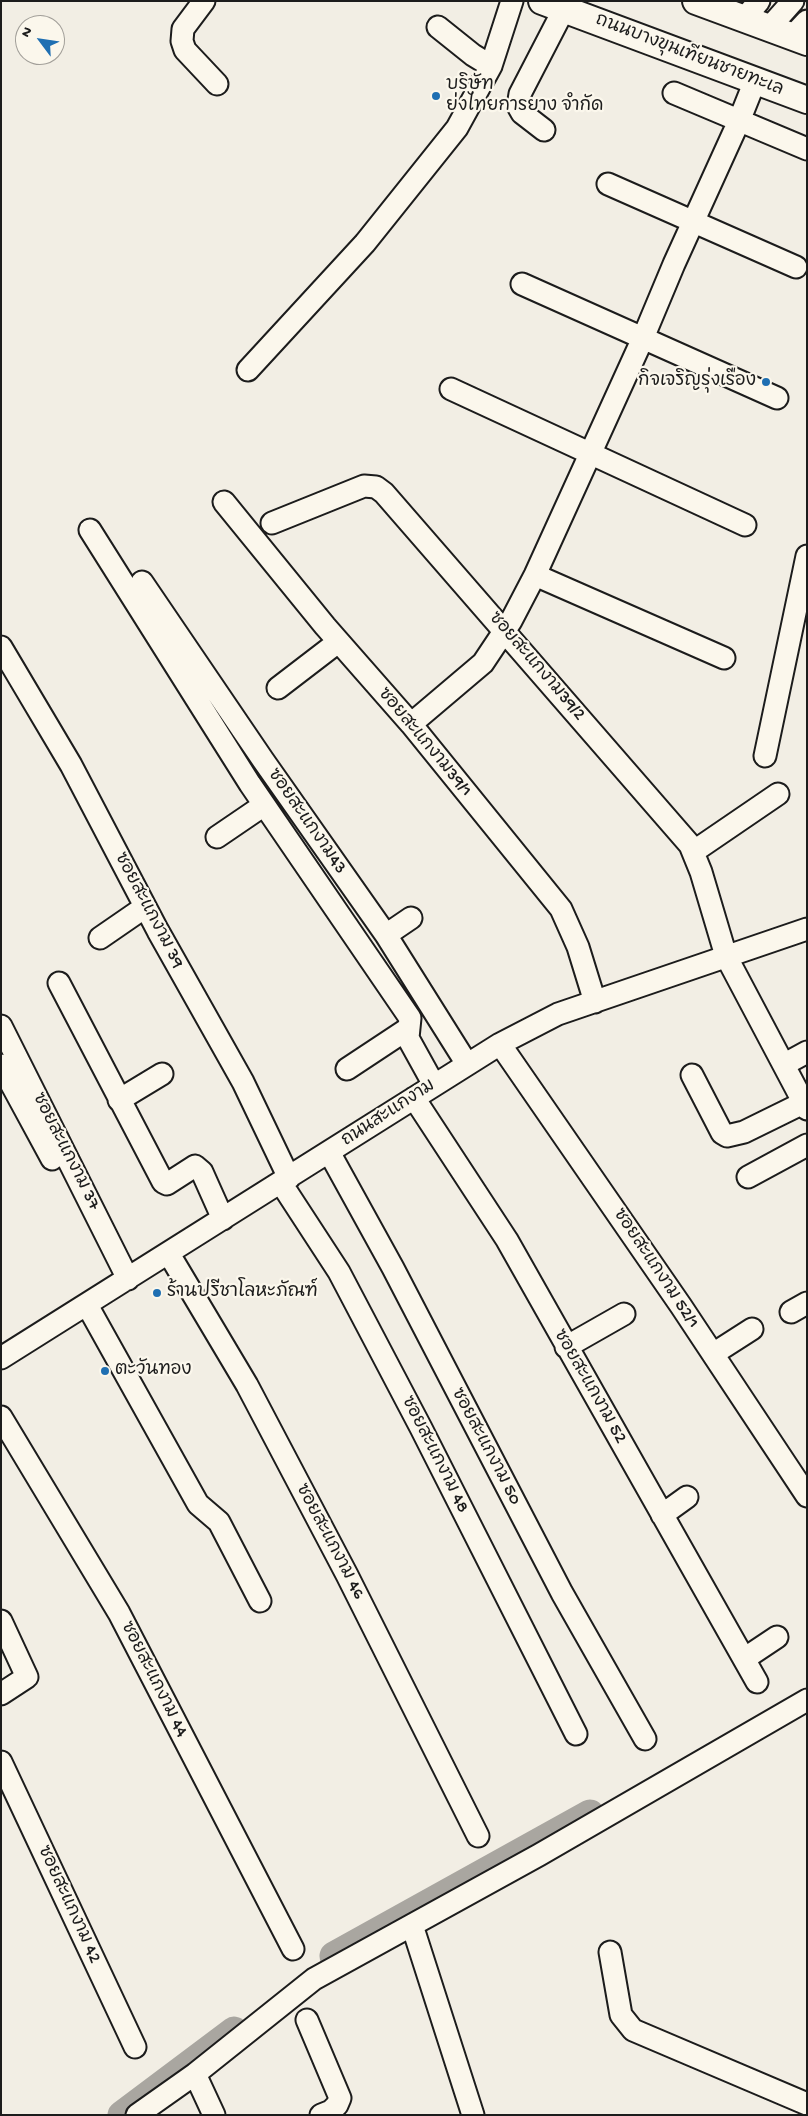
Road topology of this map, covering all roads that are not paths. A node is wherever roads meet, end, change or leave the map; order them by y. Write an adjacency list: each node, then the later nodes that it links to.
1 (204, 1): 11 (street)
2 (512, 1): 9 (street)
3 (696, 1): 6 (main road)
4 (793, 1): 8 (street)
5 (553, 5): 10 (main road, ถนนบางขุนเทียนชายทะเล); 15 (street)
6 (752, 10): 8 (main road)
7 (438, 27): 9 (street)
8 (794, 32)
9 (491, 66): 22 (street)
10 (755, 81): 13 (main road, ถนนบางขุนเทียนชายทะเล); 14 (street)
11 (217, 84)
12 (674, 93): 14 (street)
13 (807, 100)
14 (739, 121): 16 (street); 18 (street)
15 (544, 130)
16 (807, 149)
17 (608, 184): 18 (street)
18 (693, 221): 19 (street); 21 (street)
19 (796, 267)
20 (522, 284): 21 (street)
21 (643, 338): 24 (street); 25 (street)
22 (248, 370)
23 (451, 390): 25 (street)
24 (777, 398)
25 (590, 453): 28 (street); 31 (street)
26 (224, 502): 34 (street, ซอยสะแกงาม39/1)
27 (272, 523): 33 (street, ซอยสะแกงาม39/2)
28 (746, 525)
29 (90, 530): 41 (street)
30 (807, 556): 39 (street)
31 (535, 575): 33 (street); 36 (street)
32 (142, 582): 47 (street, ซอยสะแกงาม43)
33 (504, 631): 38 (street); 43 (street, ซอยสะแกงาม39/2)
34 (338, 642): 37 (street); 38 (street, ซอยสะแกงาม39/1)
35 (1, 647): 44 (street, ซอยสะแกงาม 39)
36 (724, 658)
37 (278, 688)
38 (410, 724): 51 (street, ซอยสะแกงาม39/1)
39 (765, 756)
40 (778, 794): 43 (street)
41 (264, 805): 42 (street); 53 (street)
42 (217, 837)
43 (693, 852): 49 (street, ซอยสะแกงาม39/2)
44 (146, 907): 48 (street); 70 (street, ซอยสะแกงาม 39)
45 (411, 918): 47 (street)
46 (807, 929): 49 (street, ถนนสะแกงาม)
47 (386, 934): 57 (street, ซอยสะแกงาม43)
48 (100, 938)
49 (726, 956): 51 (street, ถนนสะแกงาม); 58 (street, ซอยสะแกงาม39/2)
50 (58, 984): 64 (street)
51 (596, 1002): 54 (street, ถนนสะแกงาม)
52 (1, 1026): 56 (street, ซอยสะแกงาม 37)
53 (409, 1028): 59 (street); 62 (street)
54 (500, 1044): 57 (street, ถนนสะแกงาม); 78 (street, ซอยสะแกงาม 52/1)
55 (807, 1052): 58 (street)
56 (6, 1060): 68 (street); 73 (street, ซอยสะแกงาม 37)
57 (467, 1064): 62 (street, ถนนสะแกงาม)
58 (784, 1064): 65 (street, ซอยสะแกงาม39/2)
59 (347, 1069)
60 (162, 1074): 64 (street)
61 (692, 1075): 65 (street)
62 (434, 1085): 63 (street, ถนนสะแกงาม)
63 (414, 1098): 67 (street, ถนนสะแกงาม); 77 (street, ซอยสะแกงาม 52)
64 (119, 1100): 71 (street)
65 (805, 1106)
66 (807, 1145): 69 (street)
67 (329, 1152): 70 (street, ถนนสะแกงาม); 92 (street, ซอยสะแกงาม 50)
68 (52, 1159)
69 (748, 1177)
70 (285, 1180): 71 (street, ถนนสะแกงาม); 91 (street, ซอยสะแกงาม 48)
71 (224, 1219): 72 (street, ถนนสะแกงาม)
72 (169, 1254): 73 (street, ถนนสะแกงาม); 94 (street, ซอยสะแกงาม 46)
73 (128, 1279): 74 (street, ถนนสะแกงาม)
74 (87, 1305): 79 (street, ถนนสะแกงาม); 84 (street)
75 (624, 1314): 77 (street)
76 (752, 1329): 78 (street)
77 (566, 1347): 83 (street, ซอยสะแกงาม 52)
78 (713, 1354): 81 (street, ซอยสะแกงาม 52/1)
79 (1, 1358)
80 (1, 1418): 96 (street, ซอยสะแกงาม 44)
81 (807, 1496)
82 (688, 1497): 83 (street)
83 (662, 1515): 87 (street, ซอยสะแกงาม 52)
84 (260, 1601)
85 (1, 1621): 89 (street)
86 (777, 1637): 87 (street)
87 (744, 1659): 88 (street, ซอยสะแกงาม 52)
88 (756, 1682)
89 (1, 1694)
90 (807, 1700): 95 (street)
91 (576, 1734)
92 (645, 1739)
93 (1, 1762): 99 (street, ซอยสะแกงาม 42)
94 (478, 1836)
95 (412, 1925): 100 (street); 105 (street)
96 (293, 1949)
97 (610, 1952): 101 (street)
98 (307, 2020): 104 (street)
99 (135, 2047)
100 (195, 2074): 102 (street); 103 (street)
101 (807, 2104)
102 (137, 2115)
103 (214, 2115)
104 (321, 2115)
105 (472, 2115)

